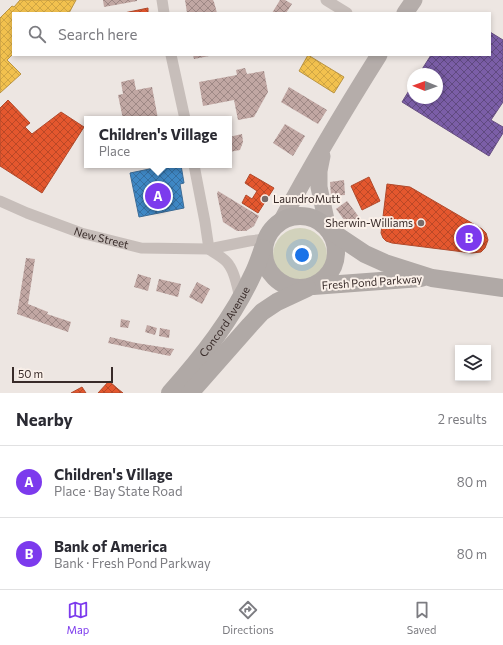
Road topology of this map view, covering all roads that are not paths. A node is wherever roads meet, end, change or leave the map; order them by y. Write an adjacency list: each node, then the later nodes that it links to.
1 (162, 0): 4 (street)
2 (326, 0): 5 (street)
3 (414, 0): 6 (main road)
4 (164, 12)
5 (345, 12)
6 (407, 12)
7 (171, 56): 9 (street)
8 (378, 56): 10 (main road)
9 (184, 116)
10 (324, 146): 13 (main road); 14 (main road)
11 (195, 168): 16 (street)
12 (0, 201): 16 (street, New Street)
13 (282, 220): 14 (highway); 15 (highway)
14 (328, 229): 17 (highway, Fresh Pond Parkway); 18 (highway)
15 (266, 240): 16 (street, New Street); 18 (highway); 20 (highway, Concord Avenue)
16 (209, 250): 20 (street)
17 (432, 278): 18 (highway, Fresh Pond Parkway); 19 (highway, Fresh Pond Parkway)
18 (310, 287): 22 (highway, Concord Avenue)
19 (503, 288)
20 (240, 299): 21 (highway, Concord Avenue)
21 (170, 393)
22 (190, 393)

